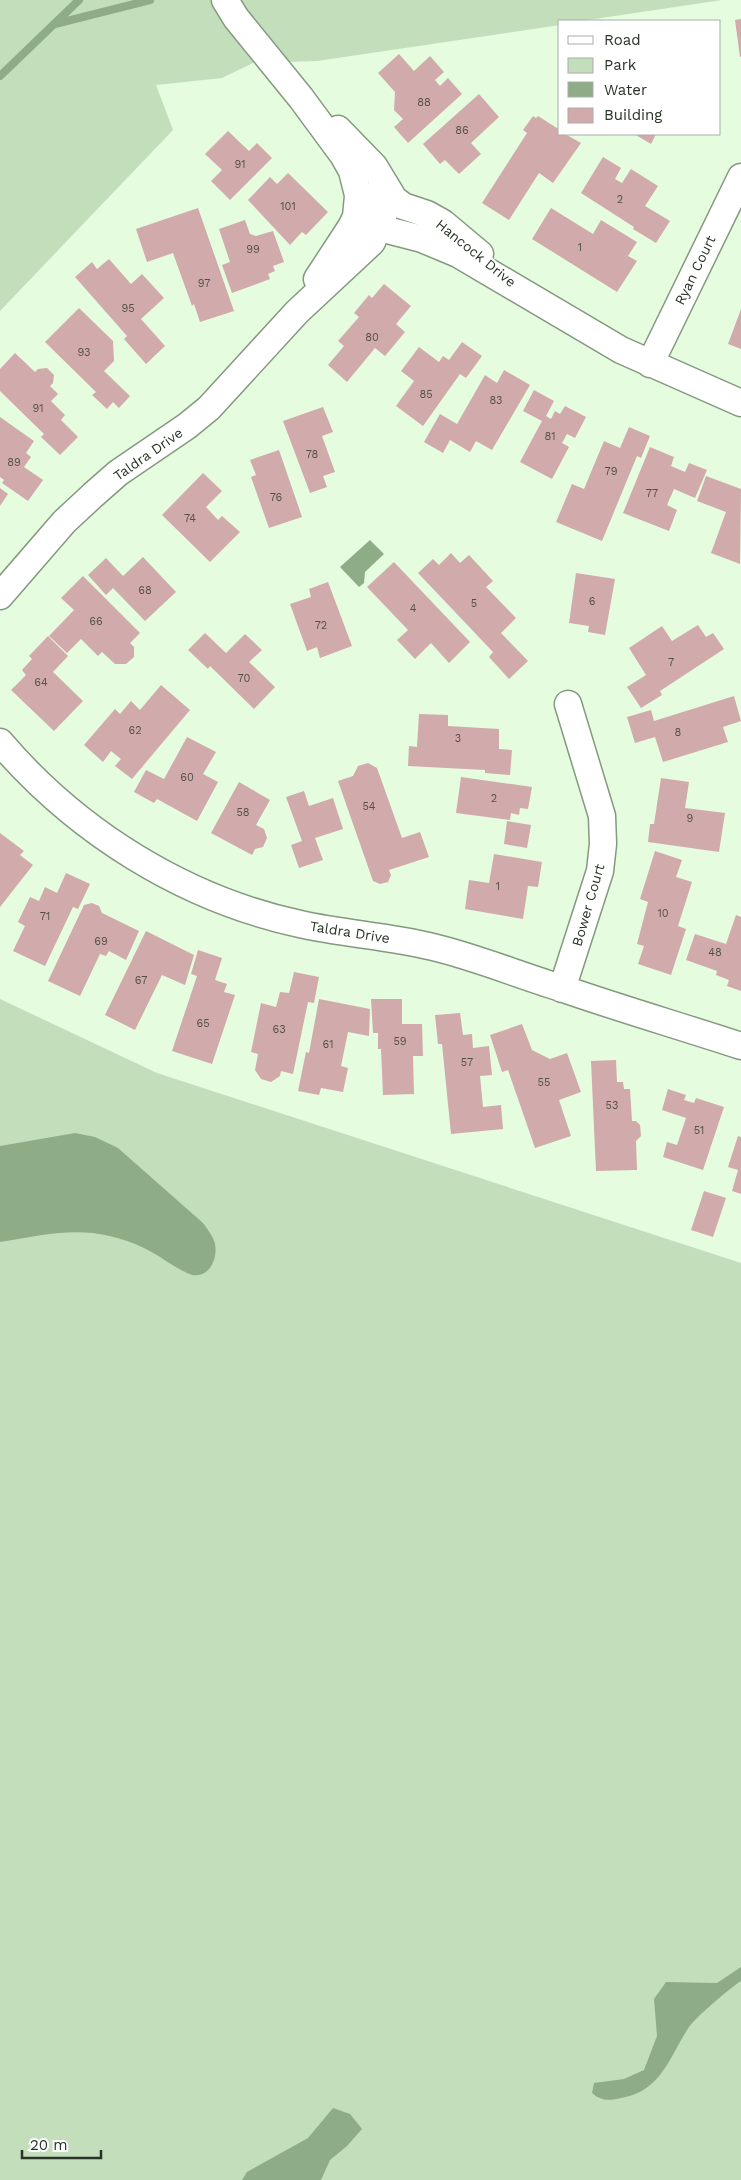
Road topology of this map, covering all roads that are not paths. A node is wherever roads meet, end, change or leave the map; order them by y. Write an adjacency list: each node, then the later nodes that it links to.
1 (224, 0): 2 (street)
2 (301, 98): 4 (street); 4 (street)
3 (741, 177): 5 (street, Ryan Court)
4 (377, 219): 5 (street, Hancock Drive); 7 (street, Taldra Drive)
5 (650, 364): 6 (street, Hancock Drive)
6 (741, 403)
7 (0, 596)
8 (568, 704): 10 (street, Bower Court)
9 (0, 742): 10 (street, Taldra Drive)
10 (562, 989): 11 (street, Taldra Drive)
11 (741, 1046)

